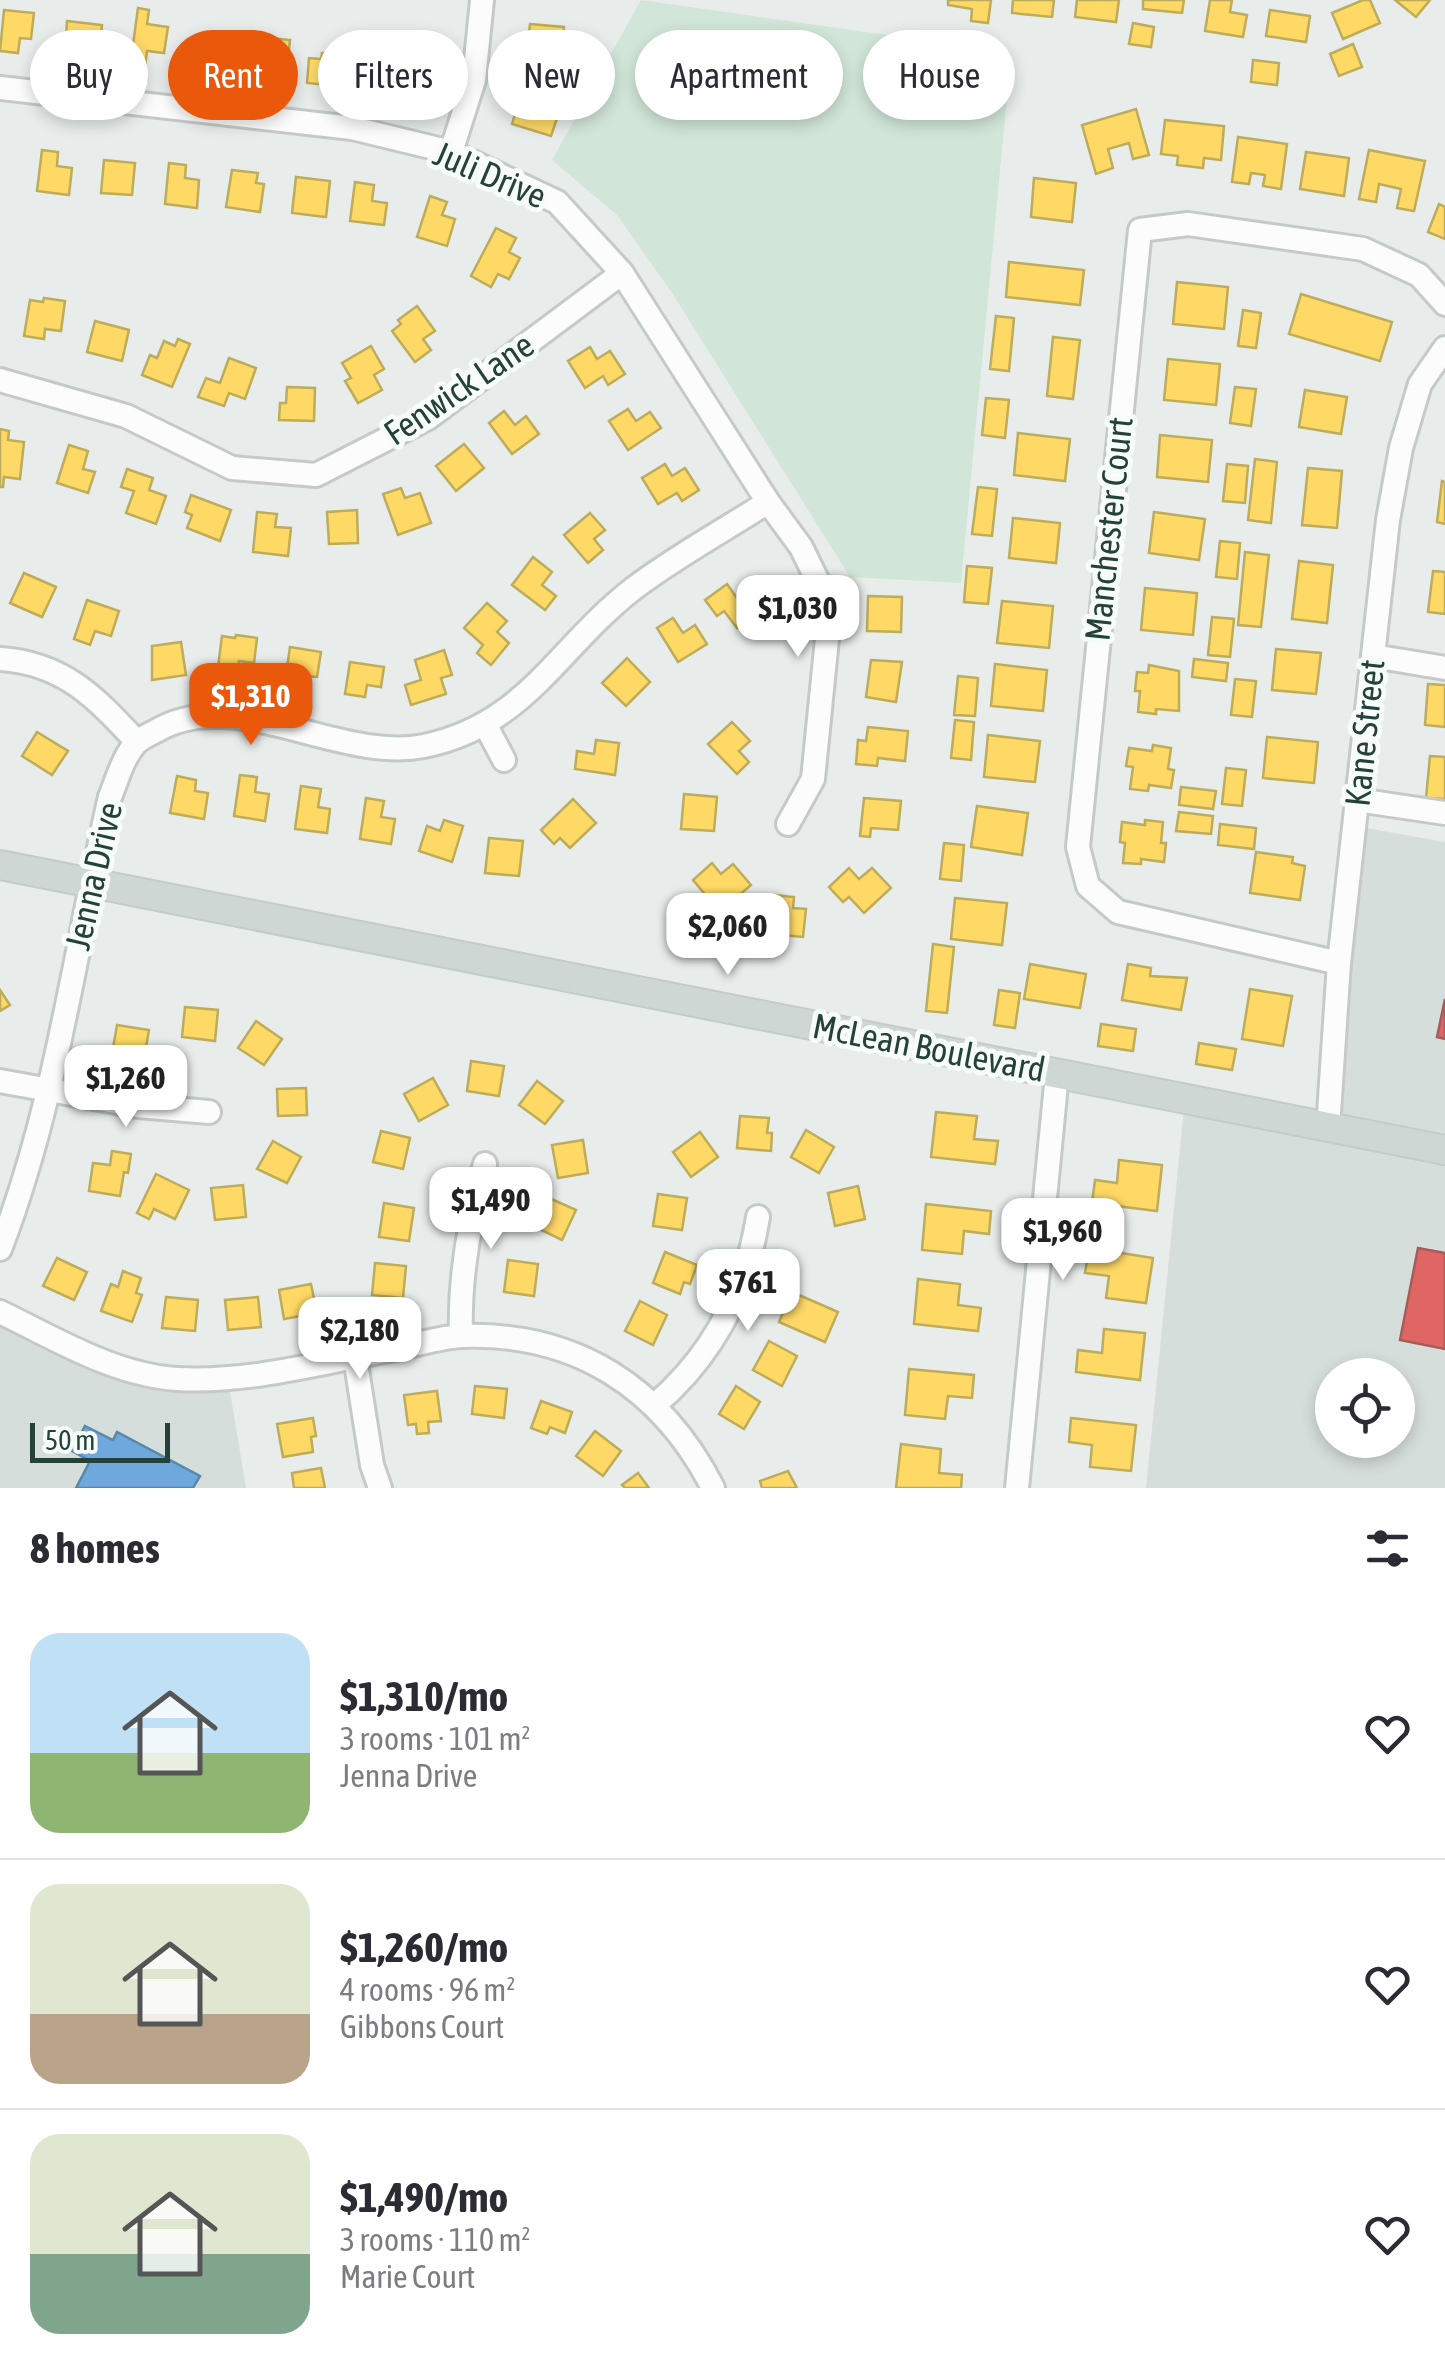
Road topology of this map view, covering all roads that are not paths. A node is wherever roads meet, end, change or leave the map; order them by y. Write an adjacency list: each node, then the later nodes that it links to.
1 (482, 0): 3 (street)
2 (0, 88): 3 (street, Juli Drive)
3 (452, 152): 4 (street, Juli Drive)
4 (622, 274): 7 (street, Fenwick Lane); 8 (street, Juli Drive)
5 (1445, 304): 20 (street, Manchester Court)
6 (1445, 348): 9 (street, Kane Street)
7 (0, 380)
8 (768, 502): 12 (street); 17 (street, Juli Drive)
9 (1373, 656): 11 (street); 15 (street, Kane Street)
10 (0, 660): 13 (street)
11 (1445, 668)
12 (486, 726): 13 (street); 14 (street)
13 (137, 742): 19 (street, Jenna Drive)
14 (504, 760)
15 (1357, 800): 16 (street); 20 (street, Kane Street)
16 (1445, 812)
17 (788, 824)
18 (0, 865): 19 (main road, McLean Boulevard)
19 (90, 882): 21 (main road, McLean Boulevard); 23 (street, Jenna Drive)
20 (1338, 964): 25 (street, Kane Street)
21 (1057, 1074): 25 (main road, McLean Boulevard); 36 (street)
22 (0, 1080): 23 (street)
23 (51, 1090): 24 (street); 29 (street, Jenna Drive)
24 (208, 1112)
25 (1328, 1128): 26 (main road, McLean Boulevard)
26 (1445, 1150)
27 (484, 1164): 31 (street)
28 (758, 1218): 33 (street)
29 (0, 1250)
30 (0, 1312): 32 (street)
31 (460, 1336): 32 (street); 33 (street)
32 (355, 1356): 34 (street)
33 (655, 1405): 35 (street)
34 (380, 1488)
35 (713, 1488)
36 (1017, 1488)

